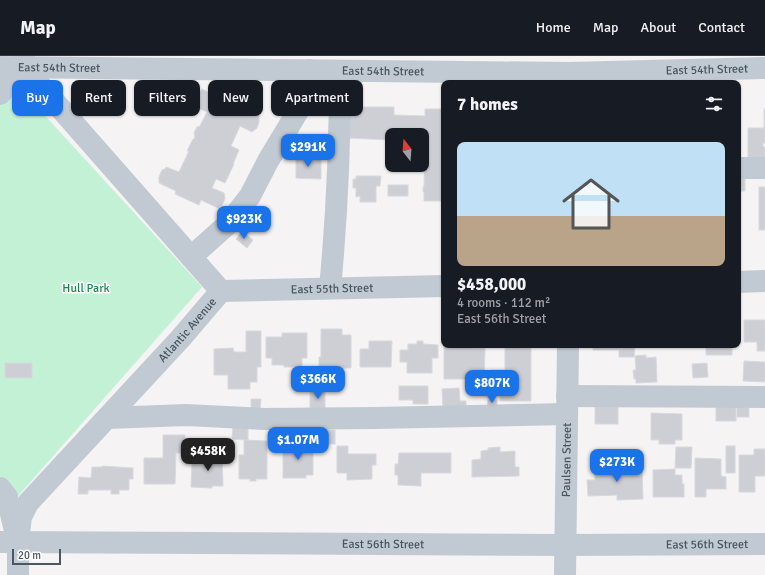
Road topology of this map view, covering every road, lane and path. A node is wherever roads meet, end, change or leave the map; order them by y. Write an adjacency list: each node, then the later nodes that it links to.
1 (24, 62): 2 (street, East 54th Street); 4 (street, East 54th Street); 7 (street); 10 (street, Atlantic Avenue)
2 (0, 67)
3 (765, 68): 6 (street, East 54th Street)
4 (309, 70): 5 (street, East 54th Street); 10 (street)
5 (340, 71): 6 (street, East 54th Street); 14 (street)
6 (569, 71)
7 (0, 94)
8 (741, 168): 9 (street)
9 (765, 168)
10 (192, 258): 15 (street, Atlantic Avenue)
11 (765, 281): 12 (street)
12 (741, 282)
13 (441, 286): 14 (street, East 55th Street)
14 (330, 288): 15 (street, East 55th Street)
15 (221, 291): 19 (street, Atlantic Avenue)
16 (568, 348): 18 (street, Paulsen Street)
17 (765, 397): 18 (street)
18 (567, 405): 19 (street); 23 (street, Paulsen Street)
19 (107, 418): 21 (street, Atlantic Avenue)
20 (0, 488): 21 (street, Atlantic Avenue)
21 (9, 542): 23 (street, East 56th Street); 24 (street, Atlantic Avenue)
22 (765, 544): 23 (street, East 56th Street)
23 (565, 546): 25 (street, Paulsen Street)
24 (18, 575)
25 (565, 575)

